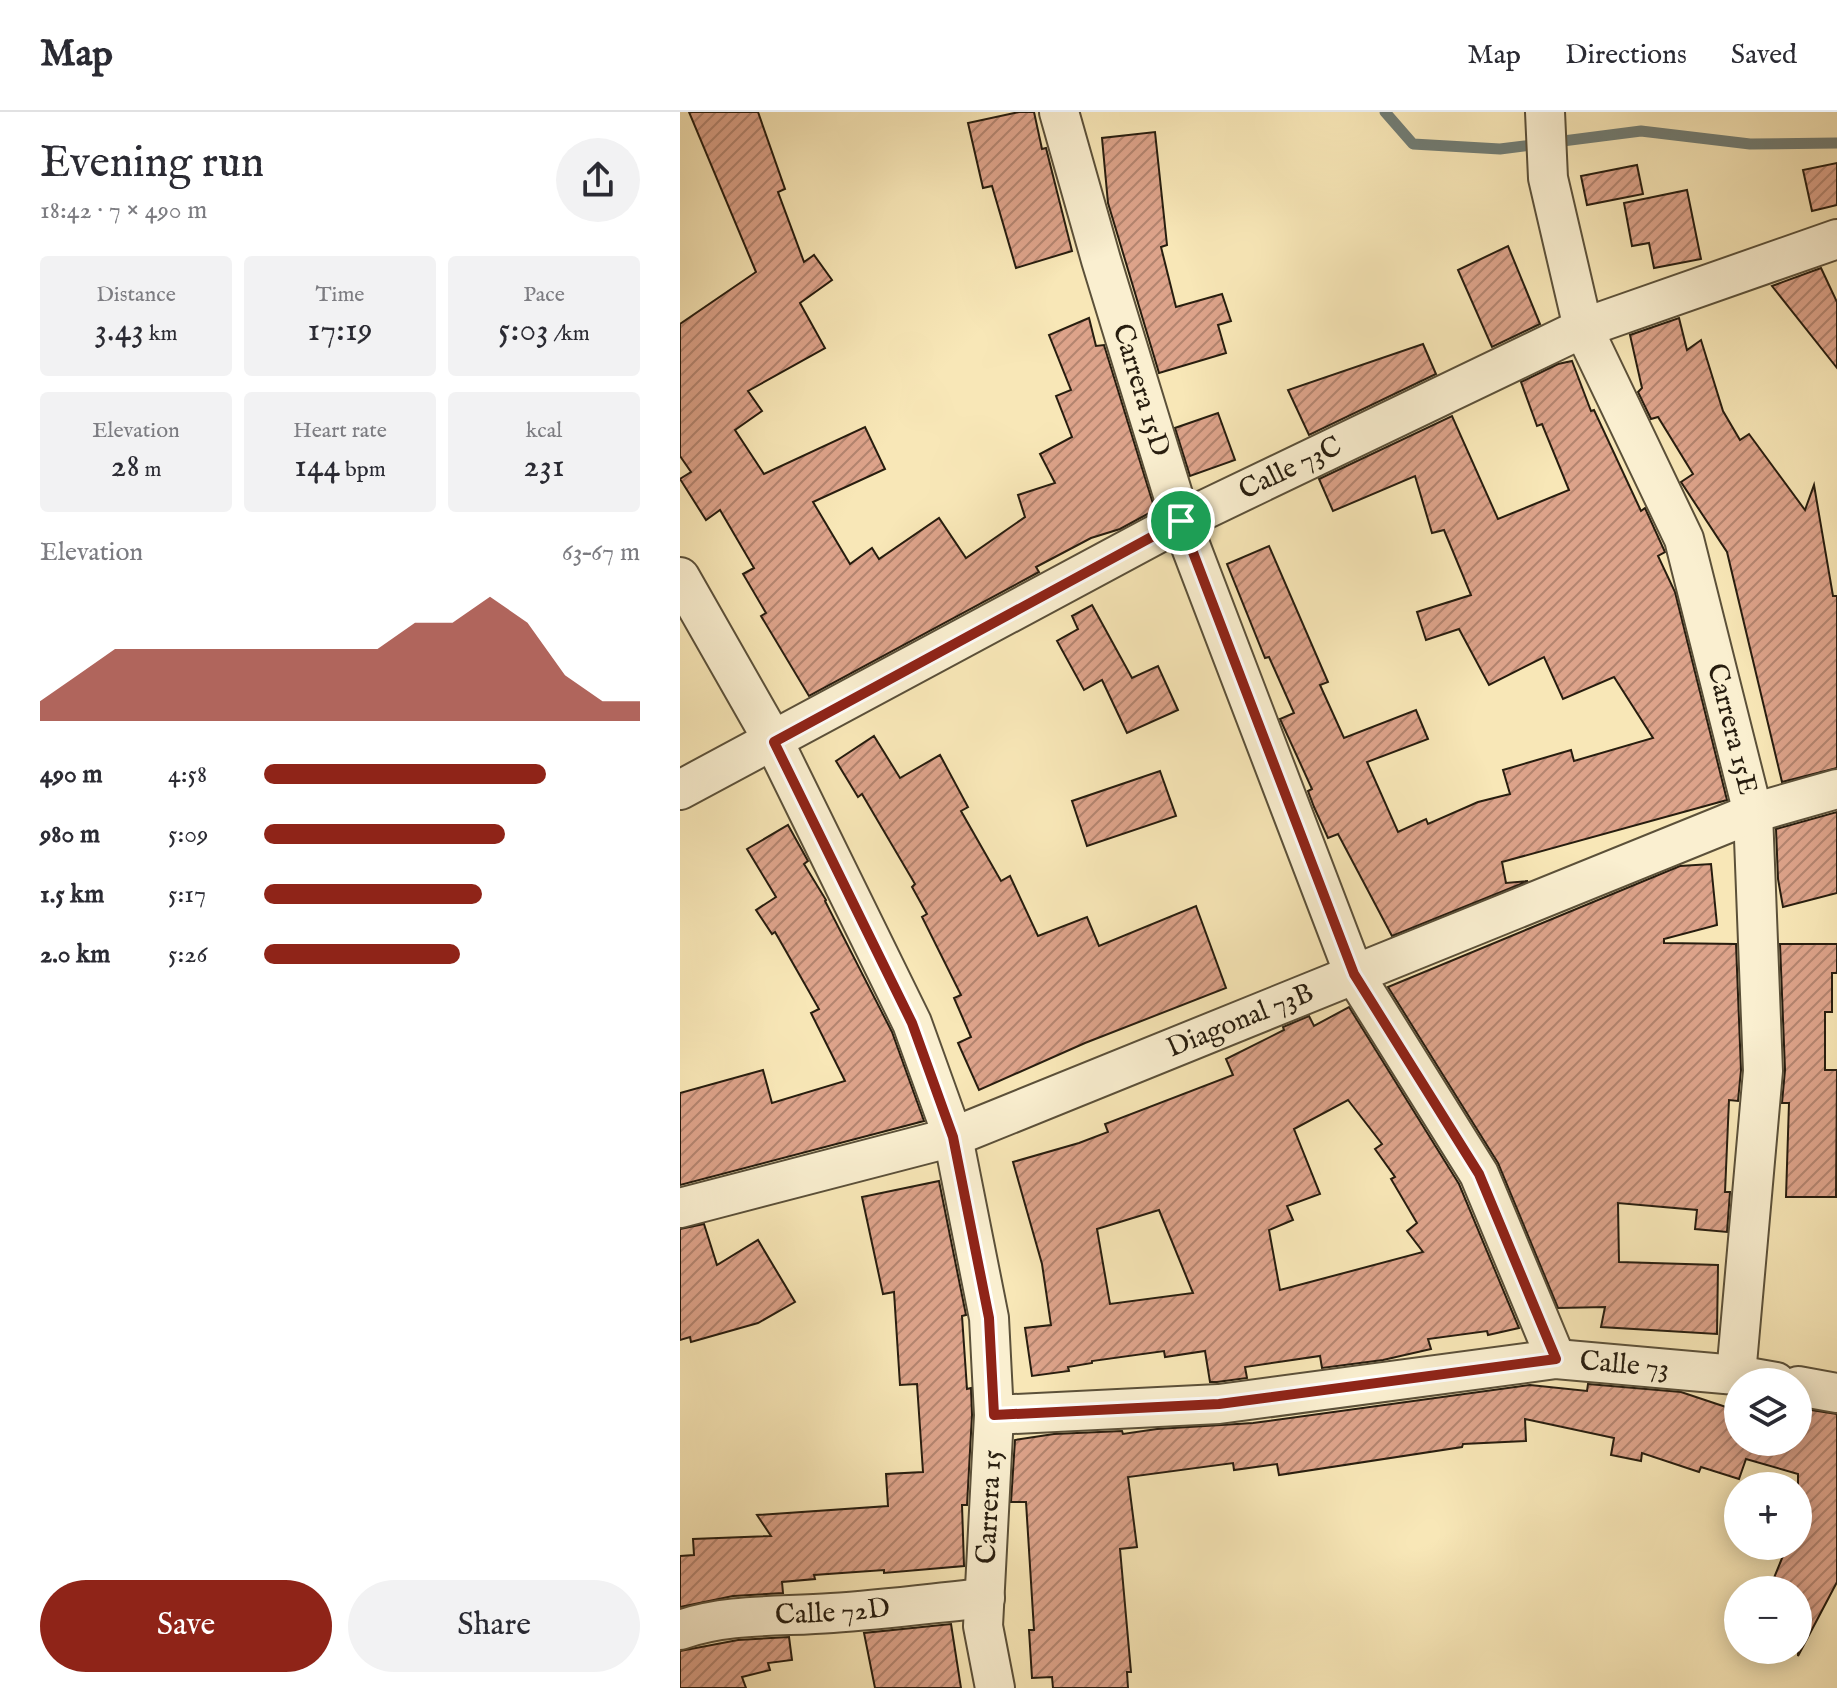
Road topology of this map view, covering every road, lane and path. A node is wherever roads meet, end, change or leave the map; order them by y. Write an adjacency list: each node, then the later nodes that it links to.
1 (1059, 112): 5 (street, Carrera 15D)
2 (1545, 115): 4 (street, Carrera 15E)
3 (1837, 239): 4 (street, Calle 73C)
4 (1583, 328): 5 (street, Calle 73C); 10 (street, Carrera 15E)
5 (1181, 521): 7 (street, Calle 73C); 11 (street, Carrera 15D)
6 (680, 577): 7 (street, Carrera 15)
7 (774, 742): 9 (street, Calle 73C); 12 (street, Carrera 15)
8 (1837, 789): 10 (street, Diagonal 73B)
9 (680, 790)
10 (1753, 813): 11 (street, Diagonal 73B); 15 (street, Carrera 15E)
11 (1354, 974): 12 (street, Diagonal 73B); 14 (street, Carrera 15D)
12 (953, 1137): 13 (street, Diagonal 73B); 19 (street, Carrera 15)
13 (680, 1208)
14 (1556, 1359): 16 (street, Calle 73); 19 (street, Calle 73)
15 (1737, 1368)
16 (1724, 1374)
17 (1812, 1389): 18 (street)
18 (1837, 1393)
19 (994, 1415): 20 (street, Carrera 15)
20 (985, 1598): 21 (street, Calle 72D); 22 (street, Carrera 15)
21 (680, 1630)
22 (995, 1688)

